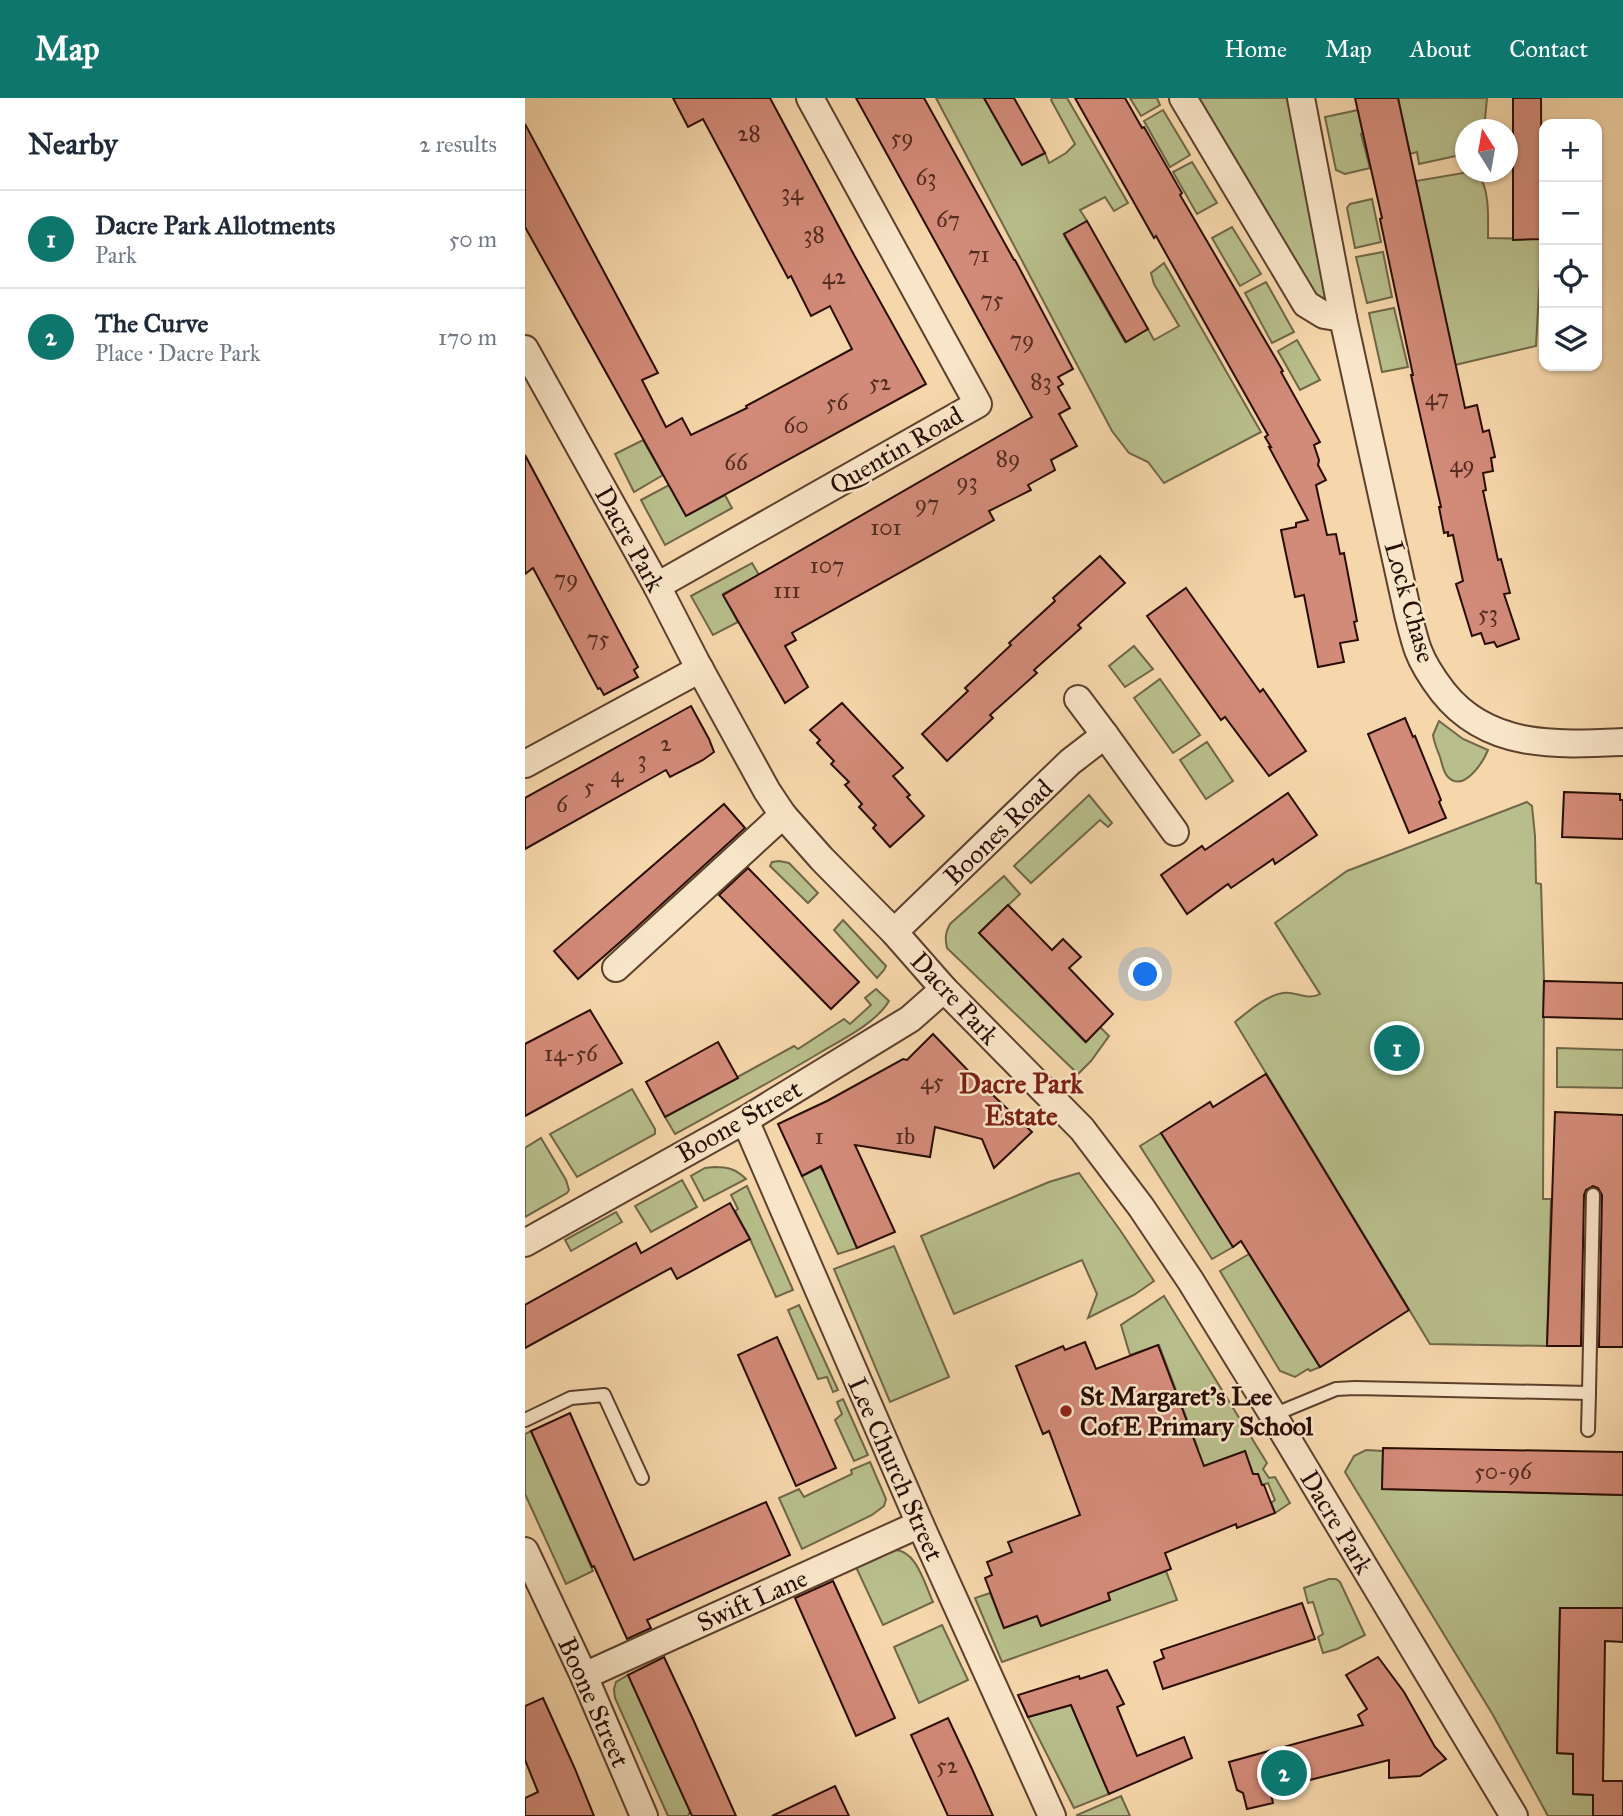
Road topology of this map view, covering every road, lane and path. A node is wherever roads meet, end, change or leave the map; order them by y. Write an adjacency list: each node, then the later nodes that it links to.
1 (810, 98): 6 (street, Quentin Road)
2 (1183, 98): 4 (street)
3 (1301, 98): 4 (street, Lock Chase)
4 (1343, 318): 10 (street, Lock Chase)
5 (525, 349): 6 (street, Dacre Park)
6 (657, 586): 7 (street, Dacre Park)
7 (700, 669): 11 (street); 12 (street, Dacre Park)
8 (1078, 699): 9 (street)
9 (1105, 735): 13 (street); 14 (street, Boones Road)
10 (1623, 742)
11 (525, 764)
12 (783, 815): 14 (street, Dacre Park); 15 (street)
13 (1175, 832)
14 (894, 932): 16 (street, Dacre Park)
15 (616, 968)
16 (944, 989): 17 (street, Boone Street); 21 (street, Dacre Park)
17 (745, 1121): 19 (street, Boone Street); 25 (street, Lee Church Street)
18 (1593, 1195): 20 (lane)
19 (525, 1243)
20 (1589, 1393): 21 (lane); 23 (lane)
21 (1273, 1415): 30 (street, Dacre Park)
22 (525, 1420): 24 (lane)
23 (1588, 1430)
24 (642, 1478)
25 (920, 1524): 27 (street, Swift Lane); 29 (street, Lee Church Street)
26 (525, 1551): 27 (street, Boone Street)
27 (584, 1676): 28 (street, Boone Street)
28 (644, 1816)
29 (1052, 1816)
30 (1514, 1816)

